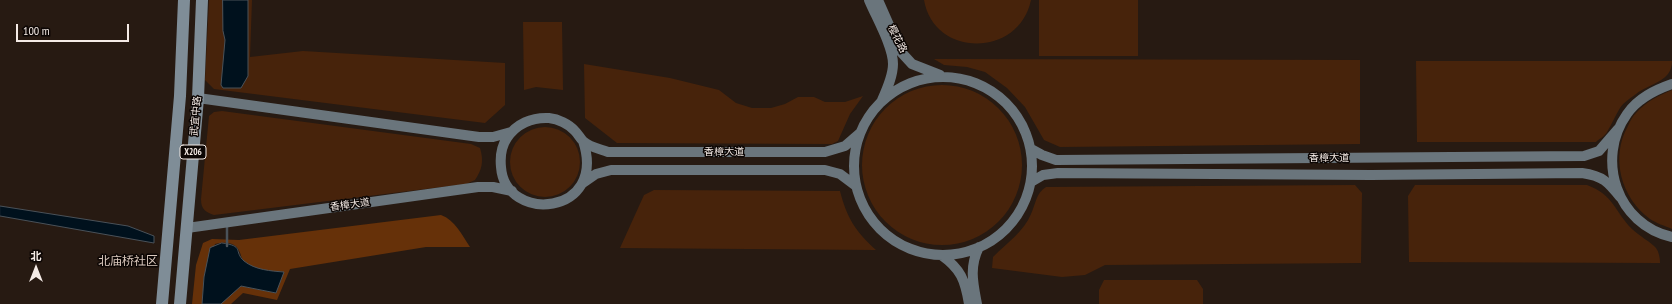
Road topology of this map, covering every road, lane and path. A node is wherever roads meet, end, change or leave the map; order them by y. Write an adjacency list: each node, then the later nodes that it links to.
1 (184, 0): 26 (main road, 武宜中路 / X206)
2 (202, 0): 9 (main road, 武宜中路 / X206)
3 (869, 0): 10 (street, 樱花路)
4 (878, 0): 5 (street, 樱花路)
5 (948, 77): 10 (street); 15 (street)
6 (1672, 80): 8 (street)
7 (1672, 84): 8 (street)
8 (1656, 90): 11 (street)
9 (198, 98): 12 (street); 21 (main road, 武宜中路 / X206)
10 (881, 102): 13 (street)
11 (1618, 129): 15 (street, 香樟大道); 20 (street)
12 (511, 132): 14 (street); 19 (street)
13 (860, 132): 14 (street, 香樟大道); 18 (street)
14 (583, 141): 17 (street)
15 (1031, 148): 16 (street)
16 (1031, 182): 20 (street, 香樟大道); 24 (street)
17 (582, 183): 18 (street, 香樟大道); 19 (street)
18 (856, 186): 25 (street)
19 (512, 191): 21 (street, 香樟大道)
20 (1620, 197): 22 (street)
21 (187, 228): 27 (main road, 武宜中路 / X206)
22 (1667, 236): 23 (street)
23 (1672, 242)
24 (979, 247): 25 (street); 29 (street)
25 (941, 255): 28 (street)
26 (162, 304)
27 (180, 304)
28 (969, 304)
29 (977, 304)

